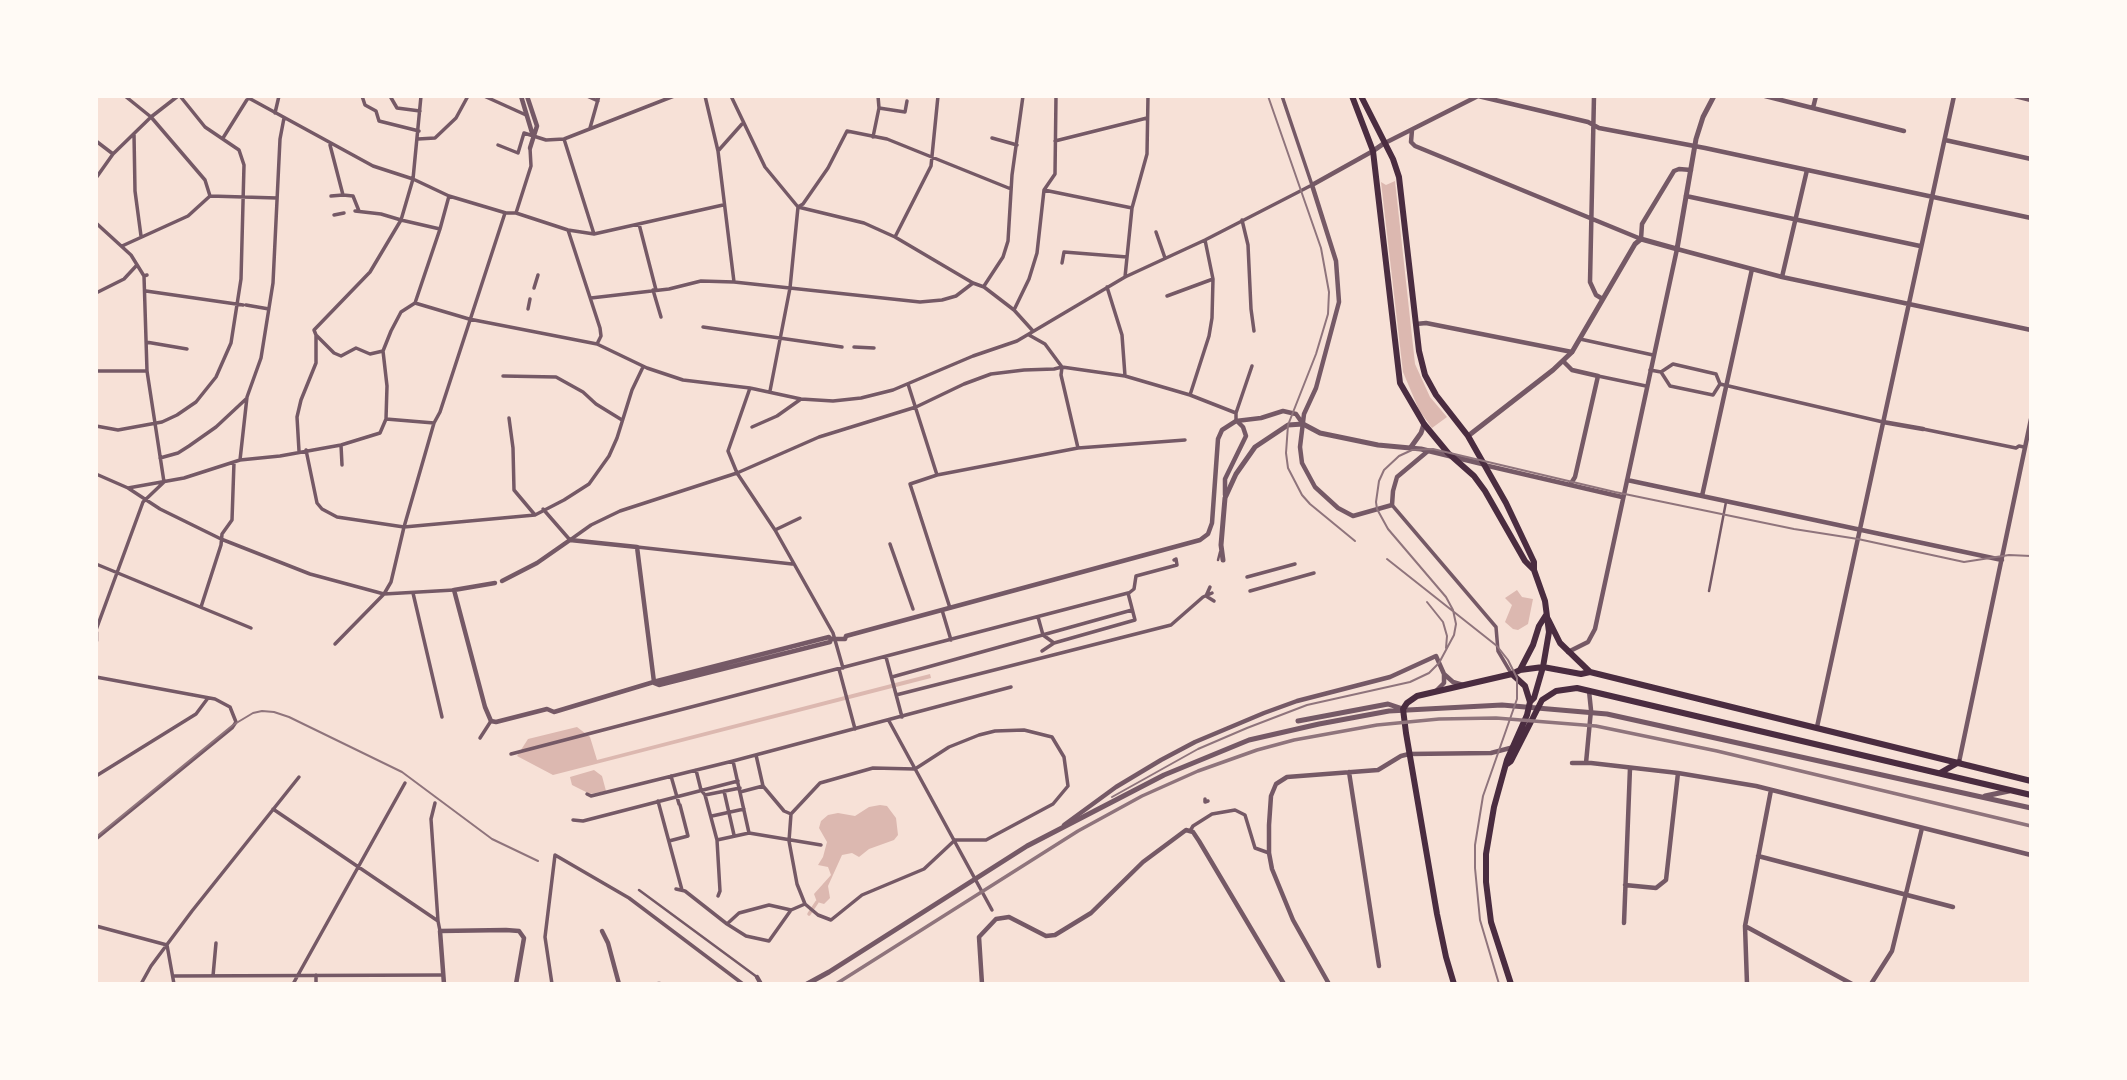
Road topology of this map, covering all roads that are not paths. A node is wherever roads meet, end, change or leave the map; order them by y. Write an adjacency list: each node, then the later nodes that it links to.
1 (125, 96): 39 (street)
2 (179, 96): 39 (street); 51 (street)
3 (279, 96): 37 (street)
4 (362, 96): 46 (street)
5 (390, 96): 36 (street)
6 (422, 96): 36 (street)
7 (468, 96): 53 (street)
8 (484, 96): 38 (street)
9 (521, 96): 38 (street)
10 (527, 96): 49 (street)
11 (587, 96): 31 (street)
12 (674, 96): 44 (street)
13 (705, 96): 64 (street)
14 (731, 96): 42 (street)
15 (878, 96): 34 (street)
16 (938, 96): 67 (street)
17 (1023, 96): 61 (street)
18 (1056, 96): 57 (street)
19 (1148, 96): 41 (street)
20 (1282, 96): 73 (street)
21 (1352, 96): 65 (main road)
22 (1361, 96): 59 (main road)
23 (1478, 96): 43 (street); 45 (street)
24 (1594, 96): 43 (street)
25 (1714, 96): 62 (street)
26 (1765, 96): 35 (street)
27 (1816, 96): 35 (street)
28 (1954, 96): 55 (street)
29 (2015, 96): 32 (street)
30 (246, 97): 37 (street); 51 (street)
31 (598, 99): 44 (street)
32 (2031, 100)
33 (907, 101): 34 (street)
34 (879, 108): 50 (street)
35 (1813, 108): 47 (street)
36 (420, 111): 46 (street)
37 (275, 113): 40 (street)
38 (528, 116): 49 (street)
39 (151, 117): 48 (street); 77 (street)
40 (284, 118): 58 (street); 83 (street)
41 (1147, 118): 57 (street); 86 (street)
42 (742, 124): 64 (street); 85 (street)
43 (1594, 124): 62 (street); 91 (street)
44 (590, 129): 54 (street)
45 (1412, 130): 59 (street); 91 (street)
46 (419, 131): 53 (street)
47 (1904, 131)
48 (134, 134): 66 (street); 102 (street)
49 (533, 136): 54 (street); 60 (street); 63 (street)
50 (873, 137): 67 (street); 85 (street)
51 (223, 138): 82 (street)
52 (992, 138): 61 (street)
53 (418, 139): 72 (street)
54 (564, 139): 101 (street)
55 (1945, 140): 68 (street); 81 (street)
56 (96, 141): 66 (street)
57 (1055, 141): 75 (street)
58 (330, 144): 72 (street); 76 (street)
59 (1383, 144): 65 (street); 140 (main road)
60 (498, 145)
61 (1017, 145): 74 (street)
62 (1695, 146): 69 (street); 70 (street)
63 (530, 148): 89 (street)
64 (718, 151): 84 (street)
65 (1374, 151): 73 (street); 187 (main road)
66 (113, 154): 71 (street)
67 (932, 157): 74 (street); 103 (street)
68 (2031, 159)
69 (1691, 170): 80 (street); 104 (street)
70 (1807, 170): 81 (street); 95 (street)
71 (96, 178)
72 (413, 180): 79 (street); 94 (street)
73 (1312, 185): 93 (street); 188 (street)
74 (1011, 189): 120 (street)
75 (1044, 190): 86 (street); 136 (street)
76 (343, 195): 78 (street); 94 (street)
77 (210, 196): 82 (street); 102 (street)
78 (331, 196)
79 (449, 196): 88 (street); 98 (street)
80 (1686, 197): 95 (street); 108 (street)
81 (1932, 197): 92 (street); 107 (street)
82 (245, 198): 83 (street); 133 (street)
83 (277, 198): 134 (street)
84 (723, 205): 97 (street); 118 (street)
85 (798, 207): 103 (street); 123 (street)
86 (1132, 208): 109 (street)
87 (344, 213): 90 (street)
88 (506, 213): 89 (street); 138 (street)
89 (516, 213): 99 (street)
90 (334, 215)
91 (1591, 218): 104 (street); 129 (street)
92 (2031, 218)
93 (1242, 219): 105 (street); 144 (street)
94 (401, 220): 98 (street); 145 (street)
95 (1795, 220): 107 (street); 116 (street)
96 (96, 223): 106 (street)
97 (639, 224): 101 (street); 124 (street)
98 (440, 229): 131 (street)
99 (568, 230): 101 (street); 128 (street)
100 (1156, 232): 110 (street)
101 (594, 234)
102 (141, 236): 106 (street)
103 (894, 237): 119 (street)
104 (1641, 239): 108 (street); 129 (street)
105 (1205, 240): 110 (street); 117 (street)
106 (122, 246): 112 (street)
107 (1920, 246): 132 (street)
108 (1677, 248): 113 (street); 157 (street)
109 (1127, 257): 111 (street); 115 (street)
110 (1165, 258): 115 (street)
111 (1062, 263)
112 (138, 264): 125 (street); 126 (street)
113 (1752, 269): 116 (street); 170 (street)
114 (538, 275): 122 (street)
115 (1125, 277): 121 (street)
116 (1782, 277): 132 (street)
117 (1213, 279): 127 (street); 174 (street)
118 (734, 282): 123 (street); 124 (street)
119 (973, 283): 120 (street); 123 (street)
120 (984, 287): 136 (street)
121 (1107, 287): 146 (street); 167 (street)
122 (534, 288)
123 (790, 288): 147 (street)
124 (654, 290): 128 (street); 137 (street)
125 (146, 291): 133 (street); 149 (street)
126 (96, 293)
127 (1167, 296)
128 (591, 298): 150 (street)
129 (1601, 298): 148 (street)
130 (530, 299): 135 (street)
131 (415, 303): 138 (street); 155 (street)
132 (1908, 303): 143 (street); 184 (street)
133 (242, 305): 134 (street); 186 (street)
134 (269, 309): 175 (street)
135 (528, 309)
136 (1014, 310): 146 (street)
137 (661, 317)
138 (469, 319): 142 (street); 185 (street)
139 (523, 322): 142 (street)
140 (1416, 324): 156 (street); 192 (main road)
141 (703, 327): 147 (street)
142 (521, 329): 150 (street)
143 (2031, 330)
144 (1254, 331)
145 (315, 332): 155 (street); 200 (street)
146 (1031, 333): 161 (street); 169 (street)
147 (780, 339): 151 (street); 173 (street)
148 (1580, 339): 156 (street); 157 (street)
149 (146, 342): 154 (street); 163 (street)
150 (597, 344): 159 (street)
151 (842, 347)
152 (854, 347): 153 (street)
153 (874, 348)
154 (187, 349)
155 (383, 351): 180 (street)
156 (1573, 352): 158 (street)
157 (1653, 355): 164 (street)
158 (1563, 361): 168 (street); 192 (street)
159 (643, 366): 172 (street); 182 (street)
160 (1252, 366): 178 (street)
161 (1062, 367): 167 (street); 177 (street); 197 (street)
162 (96, 370): 163 (street)
163 (146, 370): 186 (street)
164 (1650, 370): 165 (street); 171 (street)
165 (1661, 373): 170 (street); 170 (street)
166 (503, 376): 182 (street)
167 (1125, 376): 174 (street)
168 (1598, 376): 171 (street); 212 (street)
169 (908, 384): 176 (street); 177 (street)
170 (1723, 385): 184 (street); 214 (street)
171 (1646, 386): 210 (street)
172 (750, 387): 173 (street); 207 (street)
173 (770, 391): 176 (street)
174 (1190, 395): 178 (street)
175 (247, 397): 202 (street); 203 (street)
176 (801, 399): 190 (street)
177 (916, 407): 207 (street); 209 (street)
178 (1236, 413): 183 (street)
179 (509, 418): 221 (street)
180 (386, 419): 185 (street); 194 (street)
181 (2031, 419): 196 (street)
182 (622, 420): 220 (street)
183 (1237, 421): 188 (street); 216 (street); 253 (street)
184 (1883, 422): 191 (street); 225 (street)
185 (434, 423): 223 (street)
186 (156, 424): 189 (street); 202 (street)
187 (1424, 424): 195 (street); 201 (main road)
188 (1303, 425): 195 (street); 216 (street); 219 (street)
189 (96, 426)
190 (751, 427)
191 (1923, 429): 196 (street)
192 (1468, 436): 205 (main road)
193 (1185, 440): 197 (street)
194 (341, 444): 198 (street); 206 (street)
195 (1410, 447): 199 (street)
196 (2024, 447): 232 (street)
197 (1079, 448): 209 (street)
198 (306, 450): 200 (street); 223 (street)
199 (1428, 451): 201 (street); 219 (street)
200 (299, 452): 203 (street)
201 (1452, 456): 205 (street); 236 (main road)
202 (160, 458): 211 (street)
203 (240, 460): 204 (street)
204 (234, 462): 211 (street); 226 (street)
205 (1483, 464): 212 (street); 236 (main road)
206 (342, 465)
207 (737, 473): 224 (street); 227 (street)
208 (96, 474): 213 (street)
209 (937, 475): 253 (street)
210 (1626, 480): 214 (street); 215 (street)
211 (163, 482): 213 (street); 217 (street)
212 (1570, 485): 215 (street)
213 (128, 488): 217 (street)
214 (1702, 496): 218 (street)
215 (1623, 497): 268 (street)
216 (1225, 498): 231 (street)
217 (145, 499): 226 (street); 237 (street)
218 (1726, 502): 225 (street); 245 (lane)
219 (1392, 505): 275 (street)
220 (543, 509): 221 (street); 227 (street)
221 (535, 514): 223 (street)
222 (800, 518): 224 (street)
223 (404, 527): 249 (street)
224 (775, 530): 235 (street)
225 (1860, 530): 232 (street); 292 (street)
226 (221, 539): 249 (street); 252 (street)
227 (570, 540): 229 (street); 240 (street)
228 (890, 544): 254 (street)
229 (637, 547): 235 (street); 278 (street)
230 (1174, 560): 247 (street)
231 (1221, 560)
232 (2002, 560): 301 (street)
233 (96, 564): 237 (street)
234 (1295, 564): 239 (street)
235 (792, 565): 262 (street)
236 (1534, 570): 257 (main road)
237 (117, 573): 252 (street); 260 (street)
238 (1314, 573): 244 (street)
239 (1247, 577)
240 (502, 581)
241 (495, 583): 243 (street)
242 (1210, 587): 250 (street)
243 (454, 590): 246 (street); 290 (street)
244 (1250, 591)
245 (1709, 591)
246 (413, 593): 249 (street); 287 (street)
247 (1128, 593): 256 (street); 258 (street)
248 (1212, 593): 250 (street)
249 (384, 594): 266 (street)
250 (1206, 596): 251 (street); 283 (street)
251 (1214, 601)
252 (201, 607): 259 (street)
253 (950, 608): 255 (street)
254 (913, 609)
255 (942, 610): 262 (street); 263 (street)
256 (1132, 610): 261 (street); 265 (street)
257 (1546, 615): 268 (main road); 270 (main road); 272 (main road)
258 (1038, 617): 261 (street); 263 (street)
259 (251, 628)
260 (96, 631): 264 (street)
261 (1043, 635): 265 (street); 277 (street)
262 (834, 638): 271 (street); 278 (street)
263 (951, 640): 269 (street)
264 (96, 641)
265 (1054, 643): 267 (street)
266 (335, 644)
267 (1042, 651)
268 (1568, 652): 273 (main road)
269 (886, 657): 271 (street); 277 (street)
270 (1543, 667): 272 (main road); 273 (main road); 285 (main road)
271 (841, 668): 293 (street); 296 (street)
272 (1520, 670): 275 (main road)
273 (1590, 672): 292 (main road)
274 (1444, 674): 279 (street); 282 (street); 335 (street)
275 (1512, 674): 279 (main road); 285 (main road)
276 (96, 677): 284 (street)
277 (892, 677): 283 (street)
278 (654, 683): 290 (street)
279 (1464, 685): 282 (main road)
280 (1011, 687): 288 (street)
281 (1589, 690): 295 (main road); 300 (street); 308 (main road)
282 (1433, 692): 286 (main road)
283 (896, 695): 288 (street)
284 (208, 698): 309 (street); 340 (street)
285 (1530, 702): 295 (main road)
286 (1403, 709): 291 (street); 297 (main road)
287 (442, 717)
288 (902, 717): 289 (street)
289 (888, 720): 293 (street); 305 (street)
290 (491, 721): 294 (street)
291 (1298, 721)
292 (1817, 727): 301 (main road)
293 (855, 729): 298 (street)
294 (480, 737)
295 (1515, 746): 297 (street); 389 (main road)
296 (512, 754)
297 (1409, 754): 306 (street); 388 (main road)
298 (756, 755): 299 (street); 315 (street)
299 (733, 761): 304 (street); 313 (street)
300 (1586, 762): 302 (street); 303 (street)
301 (1959, 762): 308 (main road); 312 (main road)
302 (1572, 763)
303 (1630, 768): 307 (street); 350 (street)
304 (696, 769): 311 (street); 316 (street)
305 (915, 769): 332 (street); 342 (street); 342 (street)
306 (1349, 772): 346 (street); 367 (street)
307 (1678, 773): 318 (street); 350 (street)
308 (1940, 773): 319 (main road)
309 (96, 776)
310 (299, 776): 329 (street)
311 (671, 776): 321 (street); 324 (street)
312 (2031, 780)
313 (738, 781): 316 (street); 317 (street)
314 (405, 783): 349 (street)
315 (763, 786): 317 (street); 332 (street)
316 (701, 790): 322 (street); 324 (street)
317 (740, 790): 320 (street); 330 (street)
318 (1771, 790): 336 (street); 348 (street)
319 (2009, 791): 323 (main road); 325 (street)
320 (724, 792): 322 (street); 331 (street)
321 (587, 794)
322 (705, 795): 333 (street)
323 (2031, 795)
324 (677, 796): 326 (street); 343 (street)
325 (1984, 796): 328 (street); 335 (street)
326 (658, 801): 334 (street); 343 (street)
327 (435, 803): 358 (street)
328 (2031, 808)
329 (273, 809): 349 (street); 366 (street)
330 (744, 809): 331 (street); 338 (street)
331 (729, 812): 333 (street); 339 (street)
332 (791, 814): 344 (street)
333 (711, 816): 341 (street)
334 (573, 820)
335 (1063, 826): 384 (street)
336 (1922, 828): 347 (street); 352 (street)
337 (1190, 831): 346 (street); 385 (street); 386 (street)
338 (749, 833): 339 (street); 344 (street)
339 (734, 835): 341 (street)
340 (96, 839)
341 (717, 840): 353 (street)
342 (954, 840): 354 (street); 357 (street)
343 (669, 841): 360 (street)
344 (789, 841): 345 (street); 354 (street)
345 (821, 845)
346 (1269, 853): 387 (street)
347 (2031, 855)
348 (1758, 856): 352 (street); 362 (street)
349 (358, 867): 358 (street); 368 (street)
350 (1625, 885): 359 (street)
351 (639, 890): 373 (lane)
352 (1907, 895): 355 (street); 392 (street)
353 (718, 896)
354 (805, 904): 356 (street)
355 (1953, 907)
356 (791, 910): 360 (street); 360 (street)
357 (992, 910)
358 (438, 921): 363 (street)
359 (1624, 923)
360 (727, 924)
361 (96, 926): 366 (street)
362 (1745, 926): 390 (street); 391 (street)
363 (440, 931): 370 (street); 379 (street)
364 (602, 932): 381 (street)
365 (216, 943): 372 (street)
366 (167, 945): 371 (street); 374 (street)
367 (1379, 966)
368 (298, 975): 369 (street); 372 (street); 376 (street)
369 (316, 975): 370 (street); 377 (street)
370 (443, 975): 378 (street)
371 (174, 976): 372 (street); 375 (street)
372 (213, 976)
373 (757, 977): 383 (street)
374 (141, 984)
375 (174, 984)
376 (293, 984)
377 (316, 984)
378 (444, 984)
379 (516, 984)
380 (552, 984): 382 (street)
381 (618, 984)
382 (743, 984)
383 (761, 984)
384 (807, 984)
385 (982, 984)
386 (1284, 984)
387 (1329, 984)
388 (1454, 984)
389 (1511, 984)
390 (1747, 984)
391 (1852, 984)
392 (1871, 984)

